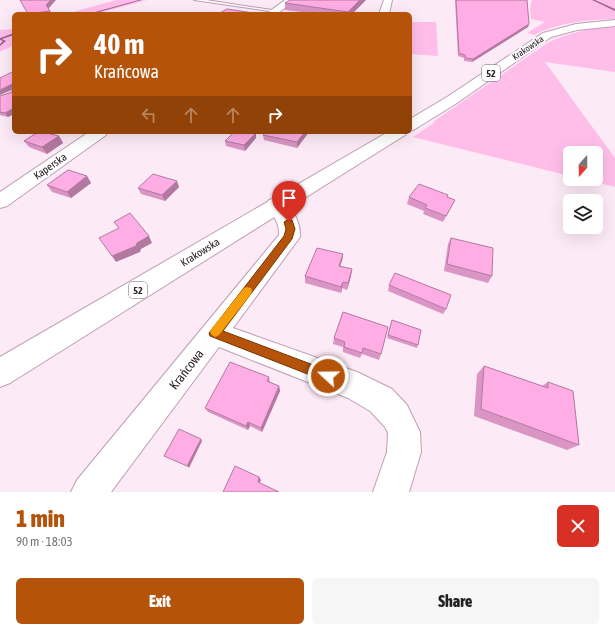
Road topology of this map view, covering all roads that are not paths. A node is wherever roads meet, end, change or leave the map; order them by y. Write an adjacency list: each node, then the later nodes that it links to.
1 (196, 0): 4 (lane)
2 (291, 0): 4 (main road)
3 (388, 0): 5 (main road)
4 (274, 12)
5 (385, 12)
6 (615, 23): 7 (main road, Krakowska / 52)
7 (412, 125)
8 (97, 134): 10 (main road, Kaperska)
9 (397, 134): 11 (main road, Krakowska / 52)
10 (0, 201)
11 (276, 205): 12 (main road, Krańcowa); 13 (main road, Krakowska / 52)
12 (214, 333): 14 (main road, Krańcowa); 15 (main road)
13 (0, 372)
14 (89, 492)
15 (391, 492)

